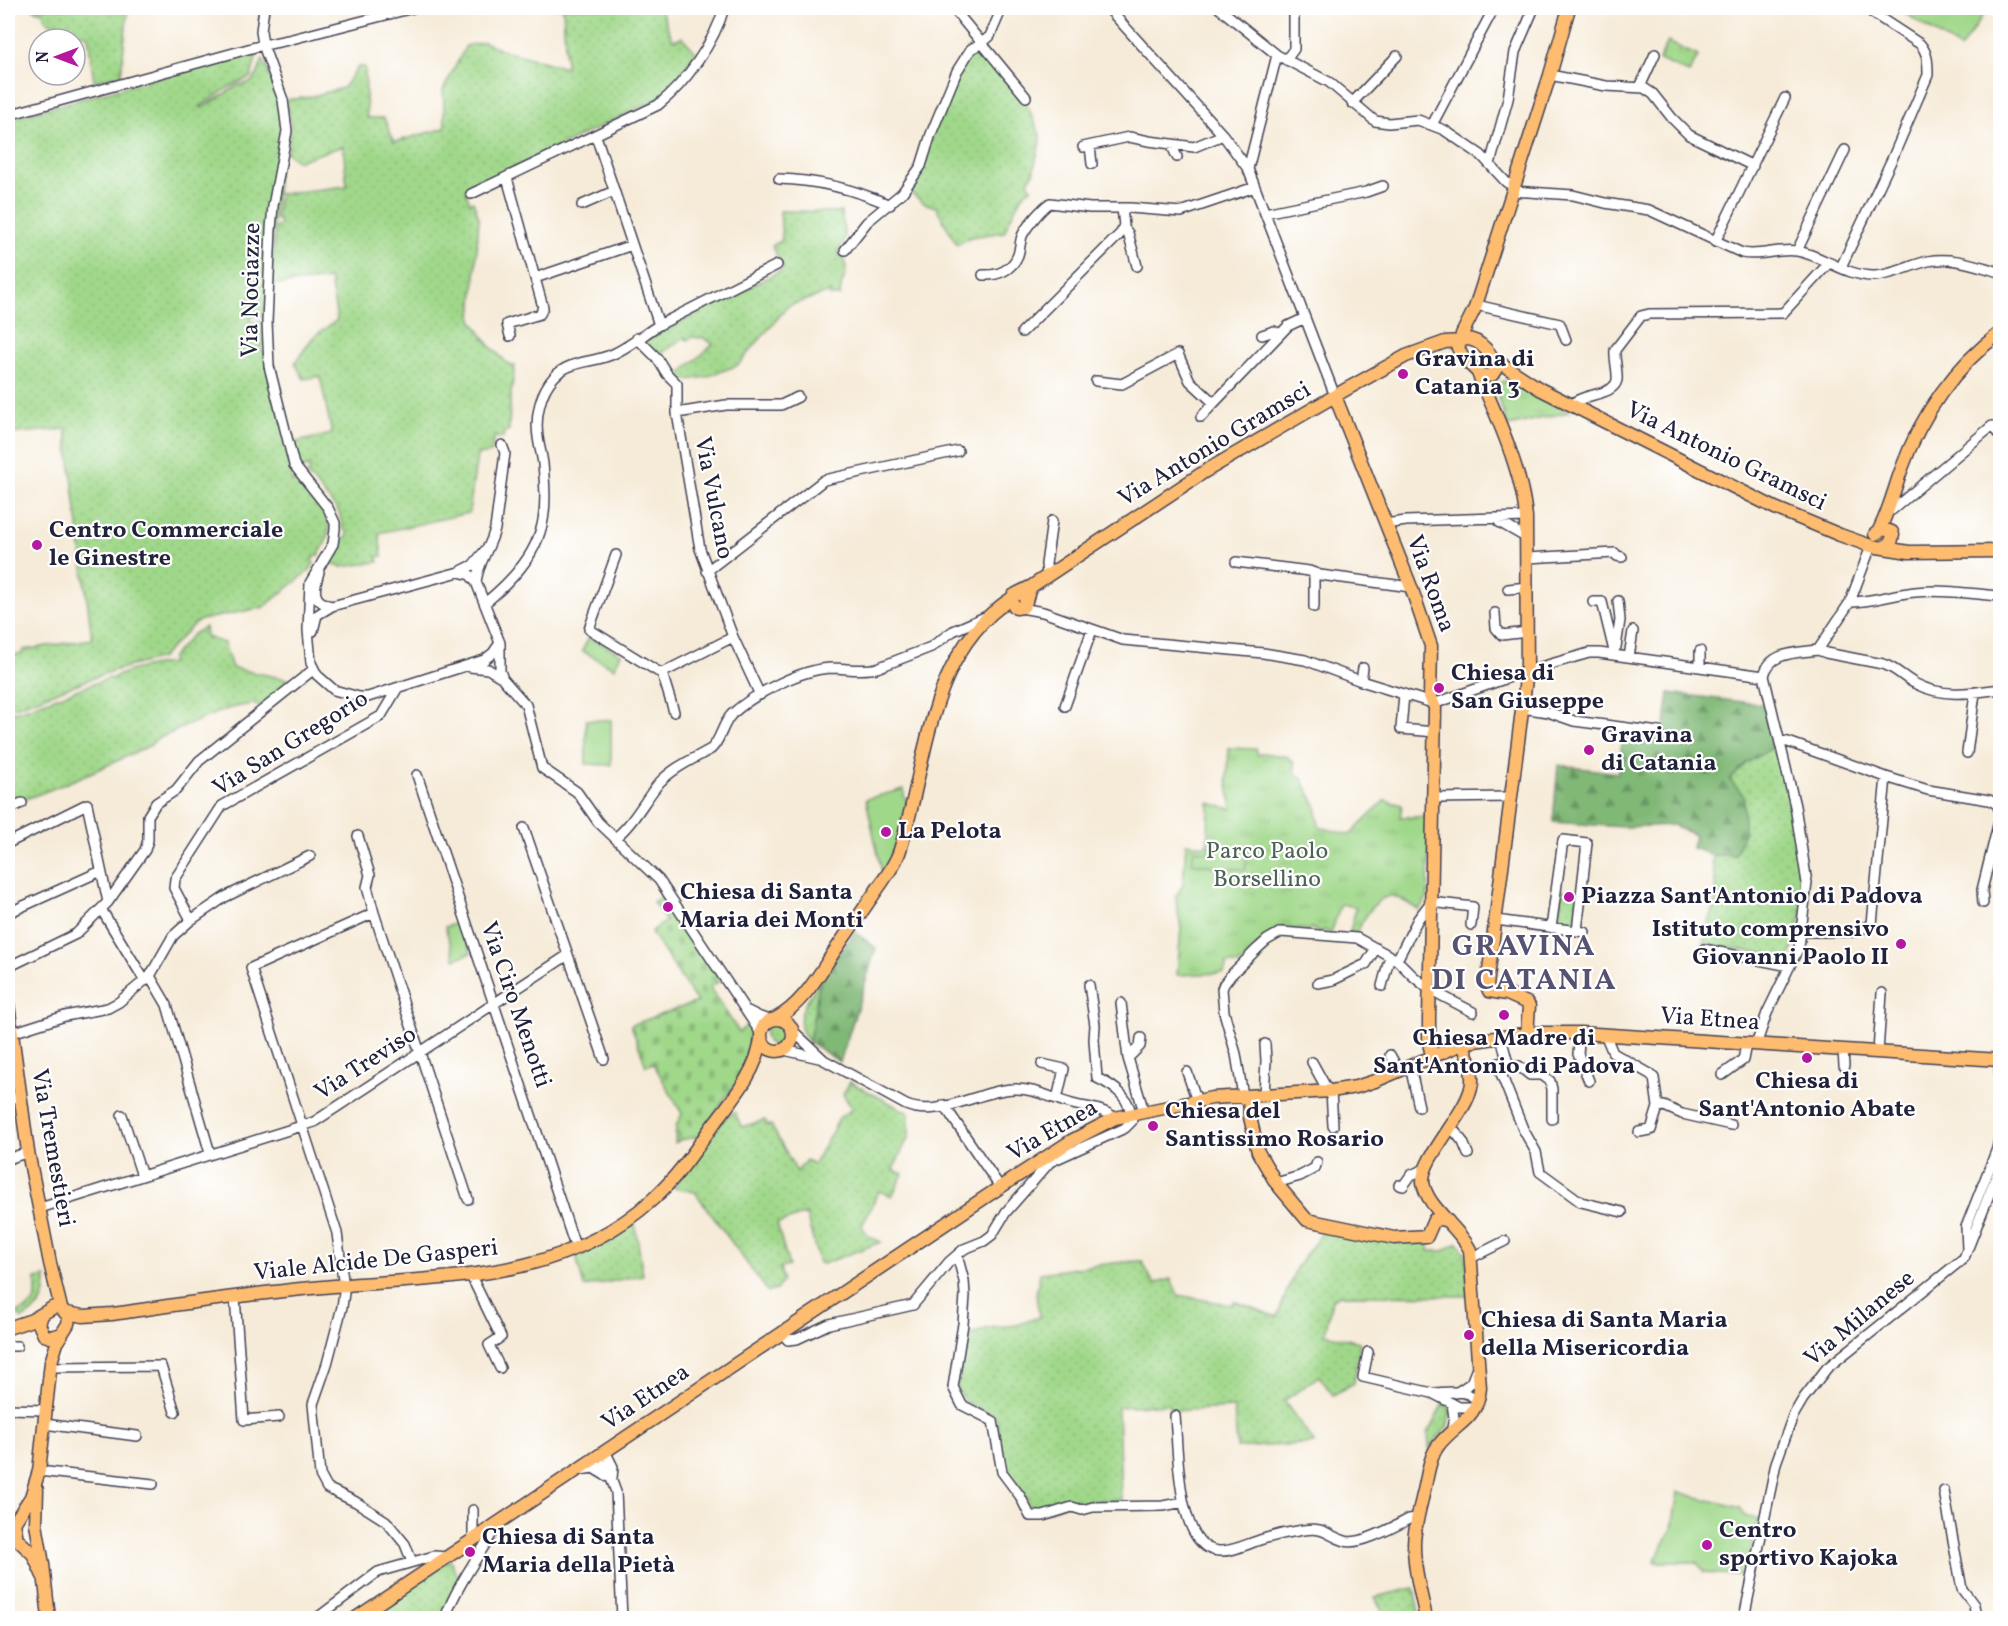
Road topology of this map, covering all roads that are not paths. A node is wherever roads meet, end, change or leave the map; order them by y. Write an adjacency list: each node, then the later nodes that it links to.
1 (264, 8): 14 (street, Via Nociazze)
2 (413, 8): 14 (street)
3 (724, 8): 27 (street)
4 (953, 8): 13 (street)
5 (1002, 8): 13 (street)
6 (1108, 8): 26 (street, Via Roma)
7 (1219, 8): 16 (street)
8 (1294, 8): 18 (street)
9 (1494, 8): 25 (street)
10 (1534, 8): 34 (street)
11 (1569, 8): 19 (main road)
12 (1865, 8): 56 (street)
13 (982, 44): 21 (street); 45 (street)
14 (262, 45): 24 (street); 105 (street, Via Nociazze)
15 (1656, 54): 20 (street)
16 (1277, 55): 18 (street); 31 (street)
17 (1397, 56): 23 (street)
18 (1286, 60): 23 (street)
19 (1550, 75): 20 (street); 41 (main road)
20 (1640, 87): 35 (street)
21 (1026, 97)
22 (1785, 98): 35 (street)
23 (1350, 101): 25 (street)
24 (8, 114)
25 (1432, 125): 34 (street)
26 (1223, 135): 28 (street); 30 (street, Via Roma)
27 (596, 136): 37 (street); 42 (street)
28 (1171, 144): 32 (street); 33 (street)
29 (1845, 150): 52 (street)
30 (1238, 154): 31 (street); 36 (street, Via Roma)
31 (1252, 154): 36 (street)
32 (1177, 157)
33 (1092, 164)
34 (1490, 164): 41 (street)
35 (1753, 166): 49 (street)
36 (1248, 169): 40 (street, Via Roma)
37 (507, 178): 43 (street); 59 (street)
38 (779, 179): 45 (street)
39 (1383, 186): 47 (street)
40 (1255, 187): 46 (street); 47 (street, Via Roma)
41 (1513, 189): 49 (street); 60 (main road)
42 (614, 191): 44 (street); 50 (street)
43 (471, 194)
44 (582, 205)
45 (890, 205): 51 (street)
46 (1122, 208): 48 (street); 58 (street)
47 (1265, 213): 61 (street, Via Roma)
48 (1123, 227): 55 (street); 63 (street)
49 (1715, 242): 52 (street)
50 (632, 245): 59 (street); 62 (street)
51 (845, 250)
52 (1797, 251): 53 (street)
53 (1828, 264): 56 (street); 81 (street)
54 (777, 265): 62 (street)
55 (1137, 267)
56 (1841, 267): 57 (street)
57 (2001, 272)
58 (983, 275)
59 (534, 278): 67 (street)
60 (1476, 307): 69 (main road); 70 (street); 72 (main road)
61 (1305, 318): 65 (street); 78 (street, Via Roma)
62 (659, 326): 68 (street)
63 (1022, 332)
64 (2001, 333): 88 (main road)
65 (1280, 334): 66 (street); 80 (street)
66 (1262, 335)
67 (510, 336)
68 (637, 338): 83 (street, Via Vulcano); 119 (street)
69 (1459, 339): 71 (main road, Via Antonio Gramsci); 72 (main road); 73 (main road)
70 (1566, 340)
71 (1426, 350): 73 (main road); 78 (main road, Via Antonio Gramsci)
72 (1488, 352): 75 (main road); 77 (main road)
73 (1463, 358): 74 (main road)
74 (1478, 373): 75 (main road); 82 (main road)
75 (1492, 375): 77 (main road); 82 (main road)
76 (1096, 381): 80 (street)
77 (1529, 383): 81 (main road, Via Antonio Gramsci)
78 (1335, 396): 93 (main road, Via Roma); 109 (main road, Via Antonio Gramsci)
79 (798, 397): 83 (street)
80 (1214, 404): 84 (street)
81 (1572, 404): 96 (main road, Via Antonio Gramsci)
82 (1492, 407): 90 (main road)
83 (677, 413): 106 (street, Via Vulcano)
84 (1201, 417)
85 (2001, 436): 89 (street)
86 (502, 445): 98 (street)
87 (958, 451): 106 (street)
88 (1893, 496): 89 (main road); 96 (main road)
89 (1892, 510): 94 (main road)
90 (1526, 517): 91 (street); 95 (main road)
91 (1499, 518): 93 (street); 95 (street)
92 (1052, 521): 109 (street)
93 (1385, 524): 111 (main road, Via Roma)
94 (1893, 534): 96 (main road); 97 (main road); 100 (main road)
95 (1527, 538): 103 (main road)
96 (1872, 540): 97 (main road); 118 (street)
97 (1884, 547): 100 (main road)
98 (488, 548): 107 (street); 110 (street)
99 (2001, 551): 100 (main road)
100 (1928, 552)
101 (616, 555): 140 (street)
102 (1622, 557): 103 (street)
103 (1527, 558): 112 (main road)
104 (1236, 562): 108 (street)
105 (321, 564): 120 (street); 130 (street, Via Nociazze)
106 (706, 571): 128 (street, Via Vulcano)
107 (459, 572): 110 (street); 120 (street)
108 (1314, 573): 111 (street); 121 (street)
109 (1047, 575): 115 (main road, Via Antonio Gramsci)
110 (476, 582): 119 (street)
111 (1411, 587): 149 (main road, Via Roma)
112 (1528, 587): 113 (street); 126 (main road)
113 (1508, 589)
114 (2001, 596): 118 (street)
115 (1019, 601): 123 (main road); 124 (street); 127 (main road)
116 (1618, 601): 133 (street)
117 (1593, 602): 133 (street)
118 (1850, 602): 131 (street)
119 (485, 603): 129 (street)
120 (332, 606): 130 (street)
121 (1314, 607)
122 (1495, 613): 126 (street)
123 (987, 616): 127 (main road); 148 (street)
124 (1092, 630): 143 (street); 150 (street)
125 (1633, 631): 134 (street)
126 (1527, 632): 139 (main road)
127 (973, 634): 193 (main road)
128 (733, 637): 140 (street); 148 (street, Via Vulcano)
129 (498, 638): 135 (street); 142 (street)
130 (311, 643): 138 (street, Via Nociazze)
131 (1818, 650): 141 (street); 146 (street)
132 (1700, 651): 136 (street)
133 (1615, 655): 134 (street); 139 (street)
134 (1629, 657): 136 (street)
135 (467, 667): 142 (street); 144 (street)
136 (1700, 667): 141 (street)
137 (1363, 668): 143 (street)
138 (314, 669): 144 (street); 172 (street)
139 (1527, 671): 149 (street); 151 (main road)
140 (662, 673): 152 (street)
141 (1764, 676): 157 (street)
142 (503, 679): 168 (street)
143 (1361, 681): 147 (street)
144 (397, 688): 178 (street, Via San Gregorio)
145 (2001, 689): 146 (street)
146 (1975, 693): 158 (street)
147 (1404, 694): 149 (street); 153 (street)
148 (760, 695): 168 (street)
149 (1432, 702): 154 (main road, Via Roma)
150 (1065, 706)
151 (1522, 708): 155 (street); 161 (main road)
152 (674, 712)
153 (1401, 729): 154 (street); 156 (street)
154 (1435, 732): 162 (main road, Via Roma)
155 (1659, 732)
156 (1399, 741)
157 (1780, 741): 160 (street); 182 (street)
158 (1967, 753)
159 (417, 775): 196 (street, Via Ciro Menotti)
160 (1886, 777): 164 (street); 182 (street)
161 (1510, 797): 162 (street); 179 (main road)
162 (1433, 798): 175 (main road, Via Roma)
163 (22, 803): 165 (street)
164 (2000, 808): 173 (street)
165 (8, 809)
166 (524, 828): 185 (street)
167 (358, 836): 177 (street)
168 (615, 838): 200 (street)
169 (8, 843): 171 (street)
170 (310, 856): 178 (street)
171 (101, 871): 172 (street); 176 (street)
172 (108, 902): 174 (street)
173 (1983, 903)
174 (100, 909): 188 (street); 189 (street)
175 (1428, 909): 180 (street); 186 (street); 194 (main road, Via Roma)
176 (8, 913)
177 (374, 913): 216 (street); 248 (street)
178 (191, 920): 189 (street)
179 (1496, 920): 181 (street); 206 (main road)
180 (1471, 925)
181 (1551, 927): 181 (street)
182 (1802, 932): 187 (street)
183 (1376, 948): 186 (street); 190 (street); 236 (street)
184 (1704, 949): 187 (street)
185 (568, 955): 196 (street, Via Treviso); 221 (street)
186 (1394, 958): 192 (street); 194 (street)
187 (1789, 966): 213 (street)
188 (8, 967)
189 (148, 979): 204 (street); 254 (street)
190 (1318, 983)
191 (1089, 985): 243 (street)
192 (1382, 986)
193 (809, 989): 202 (main road); 203 (main road)
194 (1430, 989): 201 (street); 219 (main road, Via Roma)
195 (1882, 993): 217 (street)
196 (494, 1003): 216 (street, Via Treviso); 271 (street, Via Ciro Menotti)
197 (1120, 1003): 220 (street)
198 (8, 1004): 199 (main road, Via Tremestieri)
199 (8, 1009): 204 (main road, Via Tremestieri)
200 (746, 1010): 202 (street); 208 (street)
201 (1473, 1012)
202 (773, 1019): 203 (main road); 208 (main road)
203 (796, 1030): 215 (main road); 222 (street)
204 (12, 1033): 237 (main road, Via Tremestieri)
205 (1580, 1033): 206 (main road, Via Etnea); 207 (main road, Via Etnea); 233 (street)
206 (1527, 1034): 209 (main road, Via Etnea)
207 (1605, 1034): 213 (main road, Via Etnea); 242 (street)
208 (761, 1036): 215 (main road); 232 (main road)
209 (1501, 1037): 211 (main road, Via Etnea); 223 (street)
210 (1141, 1038): 220 (street)
211 (1463, 1043): 219 (main road, Via Etnea); 250 (main road)
212 (1264, 1044): 235 (street)
213 (1751, 1045): 214 (main road, Via Etnea); 230 (street)
214 (1843, 1050): 217 (main road, Via Etnea); 227 (street)
215 (782, 1051): 222 (street); 232 (main road)
216 (420, 1053): 248 (street, Via Treviso); 265 (street)
217 (1878, 1053): 224 (main road, Via Etnea)
218 (1390, 1055): 228 (street)
219 (1432, 1056): 228 (main road, Via Etnea)
220 (1128, 1058): 243 (street)
221 (604, 1059)
222 (824, 1060): 240 (street)
223 (1507, 1060): 246 (street); 267 (street)
224 (2000, 1060): 231 (street)
225 (1312, 1062): 234 (street)
226 (1042, 1065): 238 (street)
227 (1844, 1066)
228 (1404, 1069): 234 (main road, Via Etnea); 241 (street)
229 (1187, 1072): 239 (street)
230 (1722, 1075)
231 (2001, 1077)
232 (745, 1080): 271 (main road, Viale Alcide De Gasperi)
233 (1589, 1081)
234 (1330, 1091): 235 (main road, Via Etnea); 249 (street)
235 (1264, 1094): 236 (main road, Via Etnea)
236 (1246, 1096): 239 (main road, Via Etnea); 261 (main road)
237 (14, 1098): 253 (main road, Via Tremestieri)
238 (1057, 1099): 240 (street); 245 (street)
239 (1197, 1101): 243 (main road, Via Etnea)
240 (944, 1105): 263 (street)
241 (1419, 1107)
242 (1658, 1107): 247 (street); 251 (street)
243 (1138, 1113): 245 (main road, Via Etnea); 273 (street)
244 (122, 1115): 260 (street)
245 (1115, 1118): 263 (main road, Via Etnea)
246 (1552, 1119)
247 (1731, 1125)
248 (303, 1126): 254 (street, Via Treviso); 277 (street)
249 (1333, 1126)
250 (1452, 1128): 255 (street); 259 (main road)
251 (1639, 1132)
252 (2001, 1135): 272 (street)
253 (28, 1152): 256 (street); 266 (main road, Via Tremestieri)
254 (210, 1153): 260 (street, Via Treviso)
255 (1468, 1154)
256 (8, 1159)
257 (1317, 1162): 261 (street)
258 (2001, 1167): 272 (street, Via Milanese)
259 (1425, 1169): 262 (street); 264 (main road)
260 (142, 1176): 266 (street, Via Treviso)
261 (1276, 1183): 269 (main road)
262 (1399, 1185)
263 (1000, 1187): 285 (main road, Via Etnea)
264 (1430, 1198): 268 (main road); 269 (main road)
265 (468, 1199)
266 (40, 1208): 275 (main road, Via Tremestieri)
267 (1622, 1212)
268 (1448, 1221): 269 (main road); 274 (main road)
269 (1432, 1223)
270 (1505, 1241): 274 (street)
271 (576, 1248): 276 (main road, Viale Alcide De Gasperi)
272 (1968, 1250): 325 (street, Via Milanese)
273 (957, 1254): 285 (street); 308 (street)
274 (1471, 1258): 287 (main road)
275 (50, 1263): 279 (main road); 280 (main road)
276 (471, 1276): 277 (main road, Viale Alcide De Gasperi); 289 (street)
277 (344, 1285): 278 (main road, Viale Alcide De Gasperi); 317 (street)
278 (236, 1297): 281 (main road, Viale Alcide De Gasperi); 298 (street)
279 (64, 1310): 280 (main road); 281 (main road); 283 (main road)
280 (44, 1313): 282 (main road); 284 (main road)
281 (112, 1314): 283 (main road)
282 (8, 1328): 284 (main road)
283 (63, 1332): 284 (main road); 288 (main road)
284 (42, 1333): 288 (main road)
285 (782, 1333): 302 (main road, Via Etnea)
286 (1368, 1352): 291 (street)
287 (1479, 1360): 290 (street); 293 (main road)
288 (50, 1365): 295 (main road); 296 (street)
289 (500, 1368)
290 (1456, 1392): 291 (street); 293 (street)
291 (1432, 1393): 292 (street)
292 (1452, 1403): 293 (street); 300 (street)
293 (1478, 1403): 300 (main road)
294 (8, 1409): 295 (street)
295 (45, 1410): 299 (main road)
296 (175, 1412)
297 (1175, 1416): 308 (street)
298 (279, 1418)
299 (44, 1424): 301 (street); 304 (main road)
300 (1451, 1433): 312 (main road)
301 (137, 1436)
302 (600, 1454): 303 (main road, Via Etnea); 305 (street)
303 (577, 1470): 305 (street); 311 (main road, Via Etnea)
304 (38, 1474): 306 (street); 310 (main road); 313 (main road)
305 (612, 1481): 323 (street)
306 (153, 1484)
307 (1944, 1491): 326 (street)
308 (1183, 1502): 312 (street)
309 (473, 1510): 314 (street)
310 (13, 1522): 313 (main road); 315 (main road)
311 (498, 1523): 314 (main road, Via Etnea); 322 (street)
312 (1416, 1523): 324 (main road)
313 (36, 1528): 315 (main road); 318 (main road)
314 (473, 1539): 316 (main road, Via Etnea)
315 (16, 1540): 318 (main road)
316 (446, 1557): 317 (street); 321 (main road, Via Etnea)
317 (412, 1562): 320 (street)
318 (43, 1576): 319 (main road)
319 (49, 1618)
320 (317, 1618)
321 (356, 1618)
322 (445, 1618)
323 (622, 1618)
324 (1426, 1618)
325 (1744, 1618)
326 (1976, 1618)

